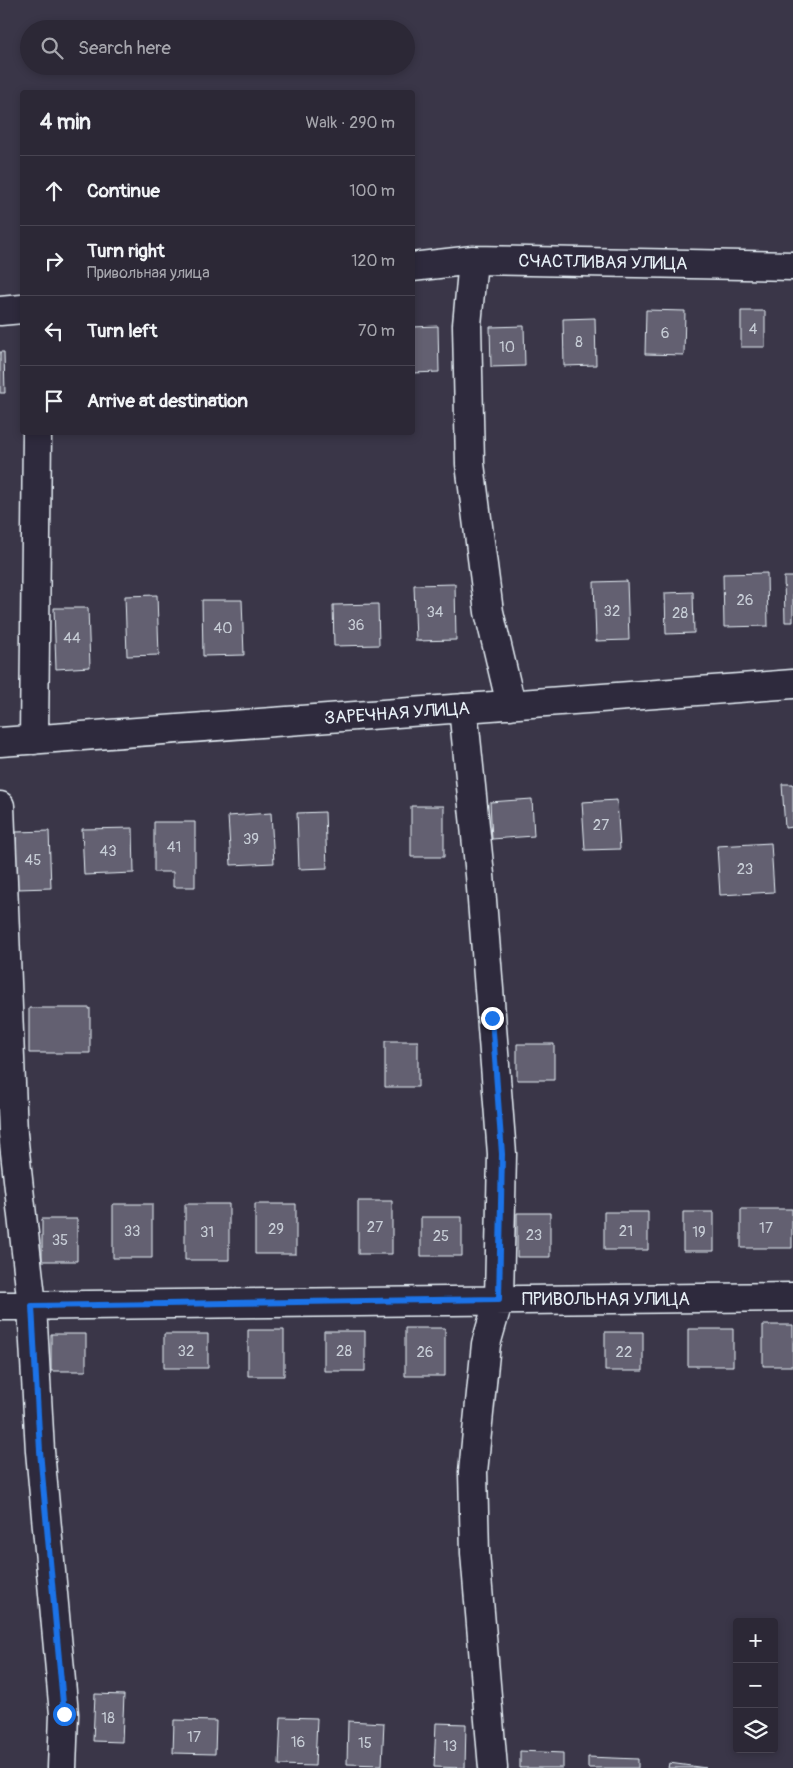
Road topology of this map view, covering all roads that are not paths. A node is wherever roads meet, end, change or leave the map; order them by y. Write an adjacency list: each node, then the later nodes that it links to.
1 (473, 260): 2 (street, СЧАСТЛИВАЯ УЛИЦА); 3 (street, СЧАСТЛИВАЯ УЛИЦА); 8 (street)
2 (793, 266)
3 (415, 267)
4 (20, 309): 5 (street)
5 (0, 310)
6 (37, 435): 10 (street)
7 (793, 684): 8 (street, ЗАРЕЧНАЯ УЛИЦА)
8 (511, 705): 9 (street, ЗАРЕЧНАЯ УЛИЦА)
9 (463, 708): 10 (street, ЗАРЕЧНАЯ УЛИЦА); 14 (street)
10 (34, 740): 11 (street, ЗАРЕЧНАЯ УЛИЦА)
11 (0, 742)
12 (0, 806): 16 (street)
13 (793, 1297): 14 (street, ПРИВОЛЬНАЯ УЛИЦА)
14 (499, 1299): 16 (street, ПРИВОЛЬНАЯ УЛИЦА); 18 (street)
15 (0, 1306): 16 (street, ПРИВОЛЬНАЯ УЛИЦА)
16 (32, 1306): 17 (street)
17 (62, 1768)
18 (493, 1768)

